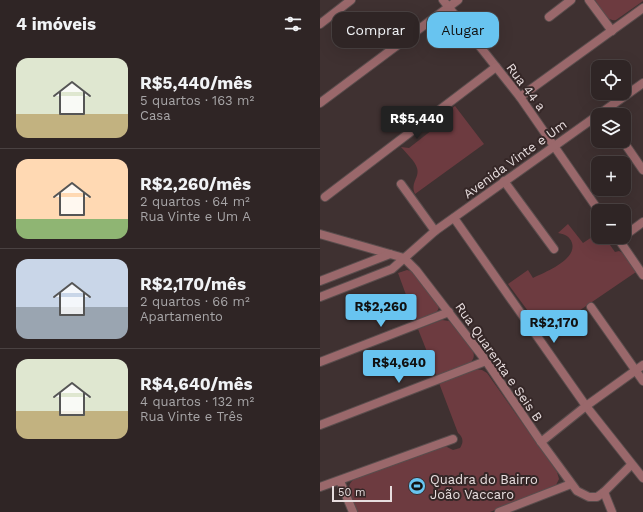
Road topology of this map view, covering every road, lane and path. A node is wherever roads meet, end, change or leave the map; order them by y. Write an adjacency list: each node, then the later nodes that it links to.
1 (352, 0): 9 (street)
2 (443, 0): 6 (street, Rua 44 a)
3 (458, 0): 6 (street)
4 (571, 0): 8 (street)
5 (589, 0): 10 (street)
6 (448, 7): 11 (street, Rua 44 a); 14 (street)
7 (643, 8): 10 (street)
8 (549, 17)
9 (320, 24)
10 (612, 31): 13 (street)
11 (496, 66): 13 (street, Rua 44 a); 22 (street)
12 (643, 82): 15 (street, Avenida Vinte e Um)
13 (520, 97): 17 (street, Rua 44 a)
14 (320, 103)
15 (610, 108)
16 (591, 121): 17 (street, Avenida Vinte e Um)
17 (554, 145): 20 (street, Avenida Vinte e Um); 23 (street, Rua 44 a)
18 (628, 148): 19 (street)
19 (643, 170)
20 (504, 181): 24 (street, Avenida Vinte e Um); 30 (street)
21 (401, 184): 27 (street)
22 (325, 197)
23 (594, 204)
24 (454, 218): 27 (street, Avenida Vinte e Um); 43 (street)
25 (643, 222): 26 (street)
26 (631, 230)
27 (435, 231): 32 (street, Avenida Vinte e Um)
28 (320, 234): 31 (street)
29 (625, 244): 33 (street)
30 (554, 249)
31 (390, 254): 32 (street); 34 (street)
32 (404, 258): 35 (street, Avenida Vinte e Um); 37 (street, Rua Quarenta e Seis B)
33 (643, 275)
34 (320, 281)
35 (320, 297)
36 (591, 307): 41 (street)
37 (449, 312): 38 (street, Rua Quarenta e Seis B); 39 (street)
38 (486, 361): 44 (street); 46 (street, Rua Quarenta e Seis B)
39 (320, 362)
40 (643, 365): 41 (street)
41 (635, 371): 42 (street); 43 (street)
42 (643, 381)
43 (586, 406): 46 (street); 47 (street)
44 (320, 425)
45 (453, 439): 49 (street)
46 (540, 442): 50 (street, Rua Quarenta e Seis B)
47 (631, 465): 48 (street); 52 (street)
48 (643, 478)
49 (340, 481): 51 (street); 53 (street)
50 (571, 484): 52 (street, Rua Quarenta e Seis B); 54 (street)
51 (320, 488)
52 (604, 492): 55 (street)
53 (354, 512)
54 (499, 512)
55 (612, 512)

